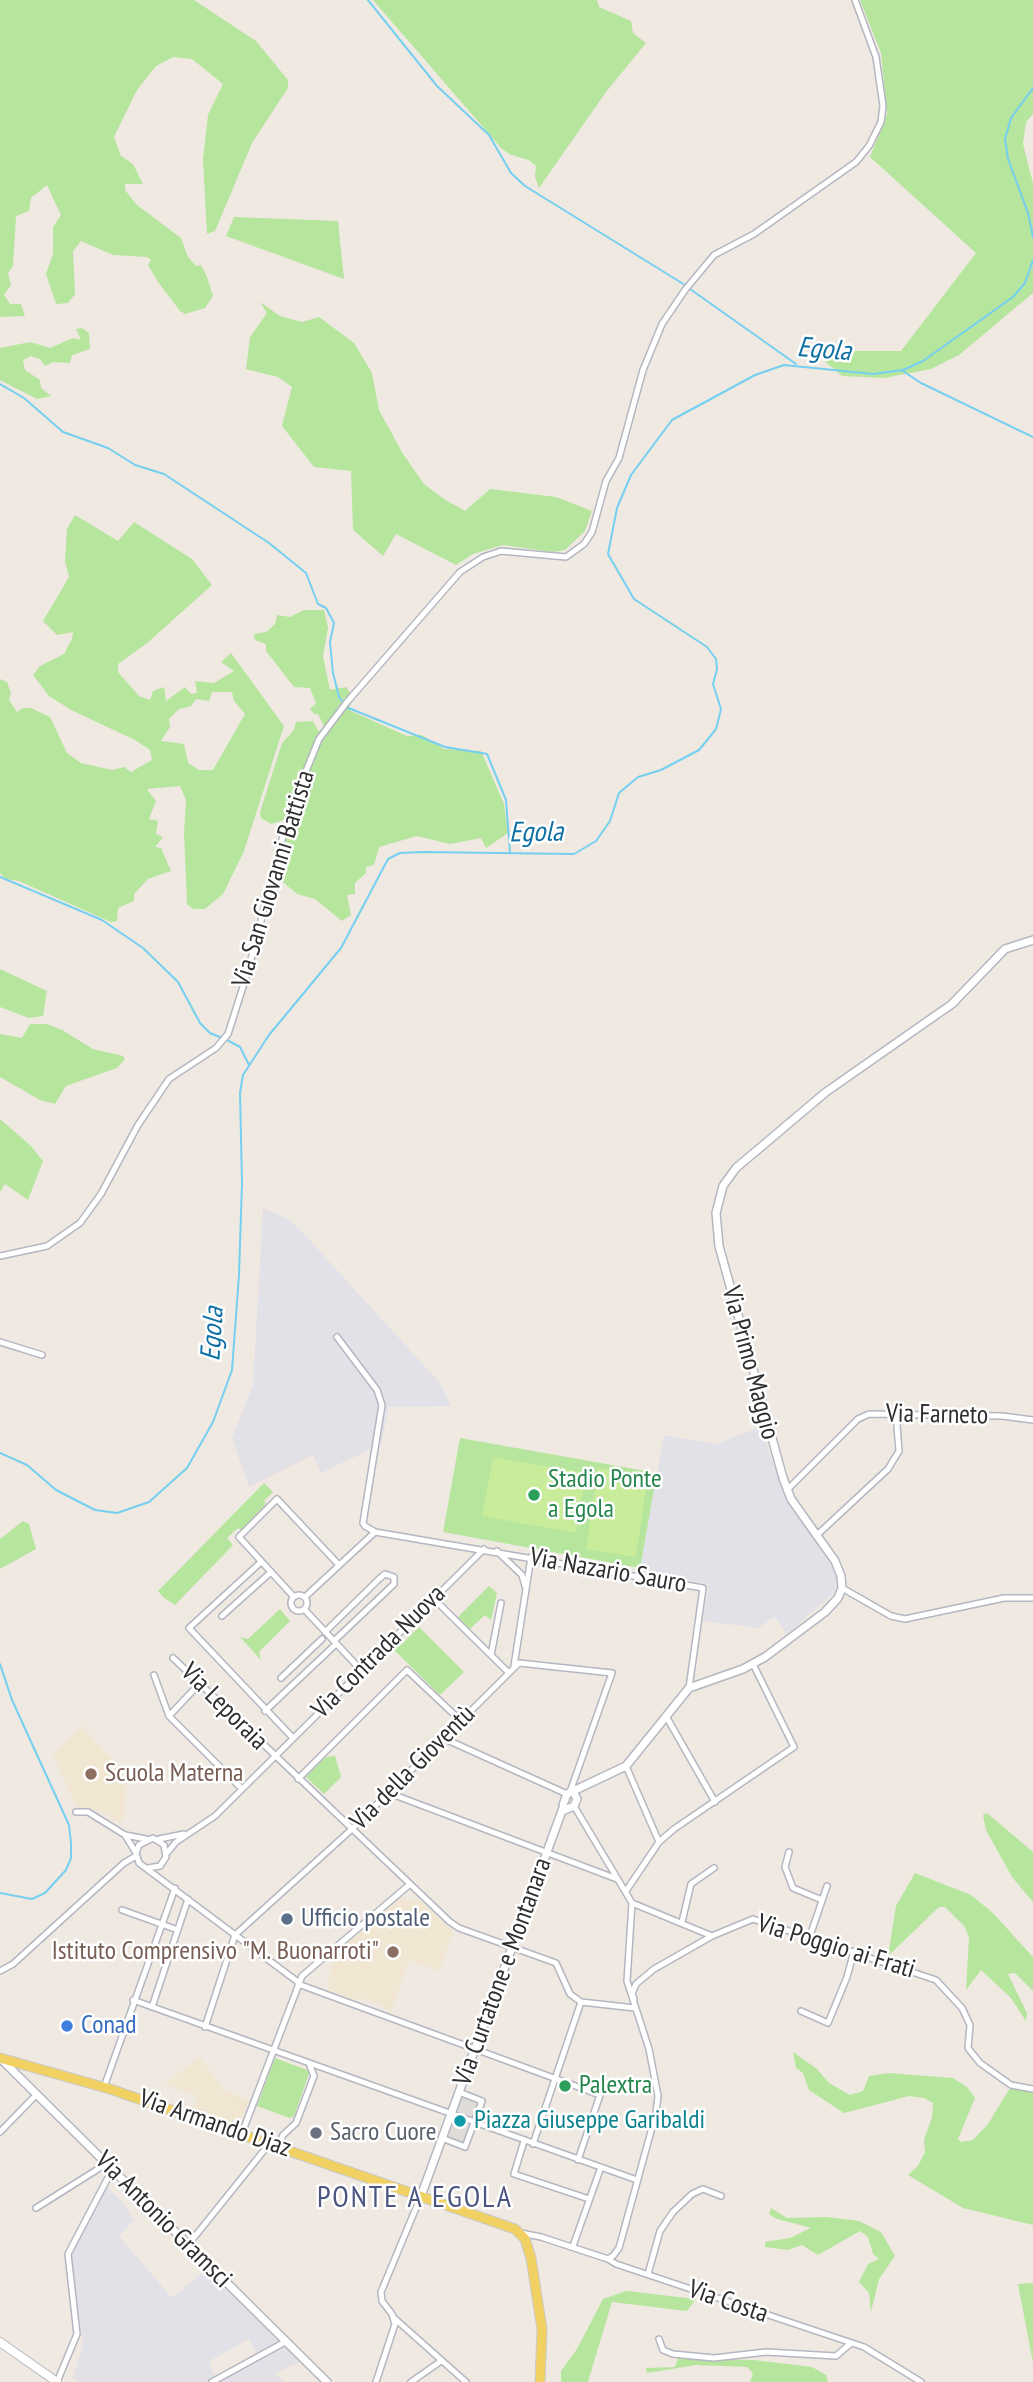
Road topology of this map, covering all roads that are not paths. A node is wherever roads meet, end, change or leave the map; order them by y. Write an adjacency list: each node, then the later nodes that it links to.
1 (855, 0): 3 (street, Via San Giovanni Battista)
2 (1033, 940): 9 (street, Via Primo Maggio)
3 (0, 1256)
4 (337, 1337): 10 (street)
5 (0, 1342): 6 (street)
6 (41, 1355)
7 (896, 1413): 8 (street, Via Farneto); 9 (street, Via Farneto); 11 (street)
8 (1033, 1420)
9 (787, 1490): 11 (street, Via Primo Maggio)
10 (375, 1532): 12 (street, Via Nazario Sauro); 16 (street)
11 (817, 1535): 19 (street, Via Primo Maggio)
12 (484, 1549): 13 (street, Via Nazario Sauro); 23 (street, Via Contrada Nuova)
13 (497, 1551): 14 (street, Via Nazario Sauro); 18 (street, Via Nazario Sauro)
14 (531, 1557): 18 (street); 43 (street, Via Nazario Sauro)
15 (261, 1562): 16 (street); 17 (street); 20 (street)
16 (339, 1565): 22 (street)
17 (271, 1572): 21 (street); 25 (street)
18 (526, 1588): 36 (street)
19 (842, 1588): 24 (street); 35 (street)
20 (232, 1589): 25 (street); 44 (street)
21 (295, 1597): 22 (street); 27 (street)
22 (305, 1597): 27 (street)
23 (433, 1598): 32 (street); 37 (street, Via Contrada Nuova)
24 (1033, 1598)
25 (241, 1599): 28 (street)
26 (501, 1603): 32 (street)
27 (305, 1610): 29 (street)
28 (222, 1616)
29 (325, 1632): 31 (street); 31 (street)
30 (322, 1639): 34 (street)
31 (335, 1643): 37 (street); 38 (street)
32 (491, 1655): 39 (street)
33 (173, 1658): 42 (street, Via Leporaia)
34 (298, 1662): 38 (street); 41 (street)
35 (753, 1664): 43 (street); 56 (street)
36 (514, 1666): 39 (street, Via della Gioventù); 55 (street)
37 (360, 1669): 48 (street, Via Contrada Nuova)
38 (307, 1671): 44 (street)
39 (508, 1672): 47 (street, Via della Gioventù)
40 (155, 1675): 45 (street)
41 (281, 1678)
42 (200, 1683): 45 (street); 50 (street, Via Leporaia)
43 (689, 1688): 46 (street)
44 (265, 1711): 48 (street)
45 (169, 1716): 53 (street)
46 (666, 1716): 51 (street); 56 (street)
47 (460, 1720): 49 (street, Via della Gioventù); 52 (street)
48 (293, 1738): 50 (street, Via Contrada Nuova)
49 (443, 1738): 54 (street, Via della Gioventù); 55 (street)
50 (274, 1757): 52 (street, Via Leporaia); 53 (street, Via Leporaia)
51 (626, 1766): 55 (street); 64 (street)
52 (298, 1779): 59 (street, Via Leporaia)
53 (242, 1789): 60 (street, Via Leporaia)
54 (389, 1793): 59 (street, Via della Gioventù); 67 (street)
55 (572, 1793): 57 (street); 57 (street)
56 (715, 1802): 64 (street)
57 (569, 1808): 67 (street, Via Curtatone e Montanara); 73 (street)
58 (76, 1812): 61 (street)
59 (352, 1829): 74 (street, Via Leporaia); 85 (street, Via della Gioventù)
60 (193, 1831): 63 (street); 66 (street)
61 (125, 1835): 62 (street); 68 (street)
62 (146, 1839): 63 (street); 68 (street)
63 (157, 1839): 66 (street)
64 (659, 1842): 77 (street)
65 (789, 1852): 79 (street)
66 (167, 1853): 69 (street)
67 (547, 1853): 73 (street); 88 (street, Via Curtatone e Montanara)
68 (136, 1855): 70 (street); 90 (street)
69 (164, 1863): 70 (street); 72 (street)
70 (148, 1868): 72 (street)
71 (714, 1868): 82 (street)
72 (160, 1877): 76 (street)
73 (617, 1879): 77 (street)
74 (410, 1885): 88 (street, Via Leporaia); 91 (street)
75 (827, 1886): 79 (street)
76 (175, 1888): 78 (street); 83 (street)
77 (626, 1891): 80 (street)
78 (188, 1899): 84 (street); 85 (street)
79 (822, 1900): 87 (street)
80 (632, 1902): 82 (street); 95 (street)
81 (122, 1910): 83 (street)
82 (682, 1922): 86 (street)
83 (161, 1924): 84 (street); 92 (street)
84 (178, 1930): 94 (street)
85 (235, 1935): 91 (street); 98 (street)
86 (712, 1936): 87 (street, Via Poggio ai Frati); 97 (street, Via Poggio ai Frati)
87 (810, 1936): 89 (street, Via Poggio ai Frati)
88 (513, 1947): 93 (street, Via Leporaia); 99 (street, Via Curtatone e Montanara)
89 (853, 1951): 96 (street); 108 (street, Via Poggio ai Frati)
90 (0, 1971)
91 (298, 1983): 99 (street); 100 (street)
92 (133, 2000): 94 (street); 107 (street)
93 (581, 2002): 95 (street); 105 (street)
94 (152, 2007): 98 (street)
95 (635, 2008): 97 (street)
96 (801, 2011)
97 (640, 2024): 125 (street)
98 (205, 2027): 100 (street)
99 (475, 2048): 105 (street); 109 (street, Via Curtatone e Montanara)
100 (273, 2052): 103 (street); 116 (street)
101 (0, 2059): 102 (main road, Via Armando Diaz); 106 (street, Via Antonio Gramsci)
102 (12, 2062): 104 (main road, Via Armando Diaz); 106 (street)
103 (310, 2065): 111 (street); 119 (street)
104 (43, 2070): 106 (street); 107 (main road, Via Armando Diaz)
105 (555, 2078): 120 (street); 121 (street)
106 (27, 2084): 110 (street, Via Antonio Gramsci)
107 (104, 2087): 116 (main road, Via Armando Diaz)
108 (1033, 2089)
109 (459, 2092): 111 (street, Via Curtatone e Montanara); 113 (street)
110 (36, 2095): 114 (street); 122 (street, Via Antonio Gramsci)
111 (450, 2115): 113 (street); 117 (street, Via Curtatone e Montanara)
112 (0, 2118): 114 (street)
113 (474, 2123): 117 (street); 118 (street)
114 (7, 2125): 115 (street)
115 (0, 2132)
116 (242, 2133): 119 (main road, Via Armando Diaz)
117 (442, 2138): 126 (street, Via Curtatone e Montanara)
118 (524, 2141): 120 (street); 128 (street)
119 (274, 2144): 126 (main road, Via Armando Diaz); 131 (street)
120 (533, 2144): 121 (street)
121 (578, 2160): 123 (street)
122 (106, 2164): 124 (street, Via Antonio Gramsci); 129 (street)
123 (600, 2167): 125 (street); 128 (street)
124 (112, 2170): 131 (street, Via Antonio Gramsci); 141 (street)
125 (637, 2180): 133 (street)
126 (421, 2196): 130 (main road, Via Armando Diaz); 135 (street)
127 (721, 2196): 134 (street)
128 (589, 2199): 132 (street)
129 (36, 2208)
130 (521, 2234): 132 (street); 147 (main road)
131 (188, 2245): 138 (street, Via Antonio Gramsci)
132 (572, 2246): 133 (street)
133 (608, 2259): 134 (street, Via Costa)
134 (648, 2274): 139 (street, Via Costa)
135 (393, 2317): 140 (street); 144 (street)
136 (659, 2339): 139 (street, Via Costa)
137 (0, 2342): 141 (main road)
138 (285, 2342): 142 (street); 143 (street, Via Antonio Gramsci)
139 (850, 2344): 148 (street, Via Costa)
140 (441, 2361): 145 (street); 146 (street)
141 (57, 2382)
142 (212, 2382)
143 (327, 2382)
144 (376, 2382)
145 (411, 2382)
146 (466, 2382)
147 (541, 2382)
148 (921, 2382)

